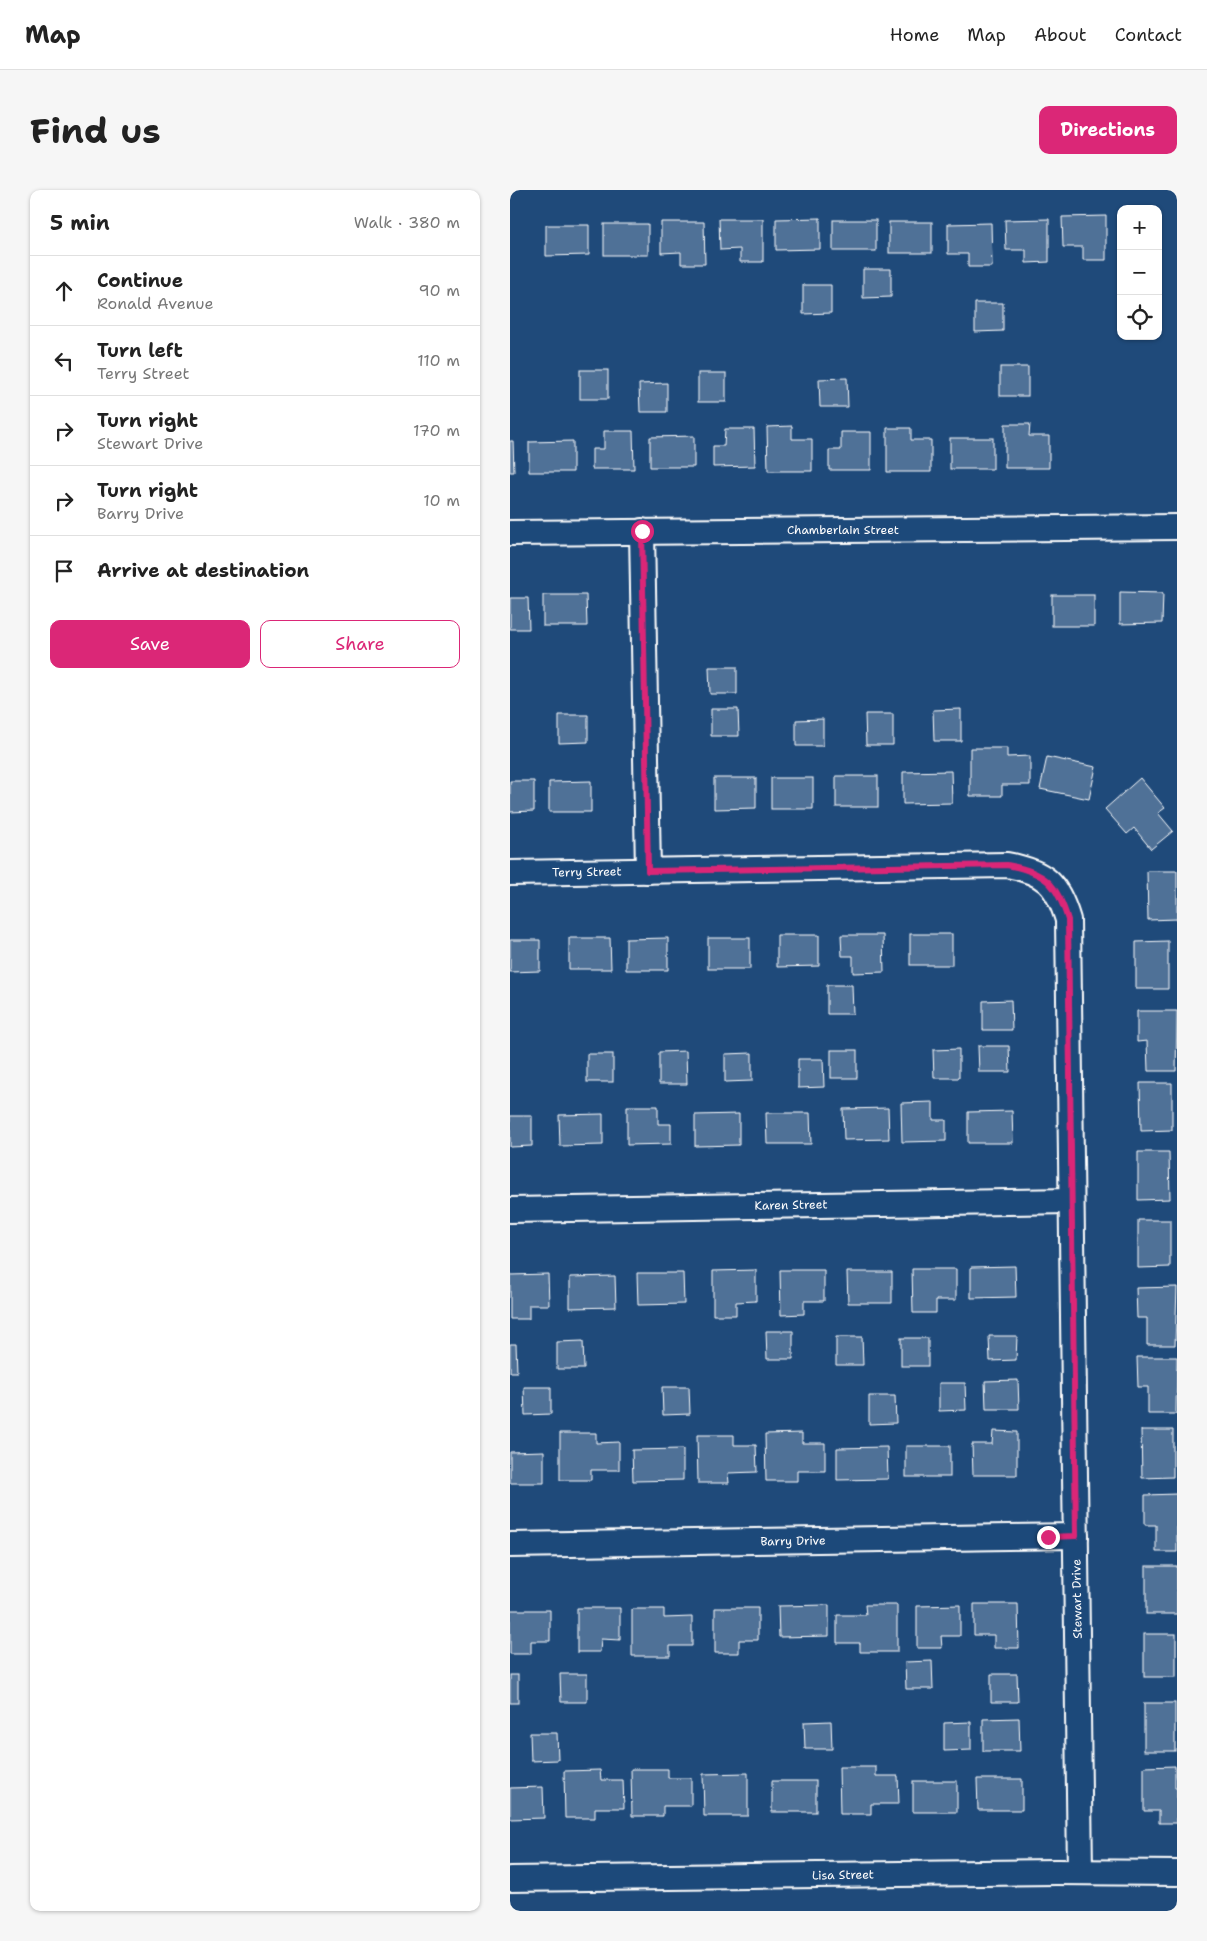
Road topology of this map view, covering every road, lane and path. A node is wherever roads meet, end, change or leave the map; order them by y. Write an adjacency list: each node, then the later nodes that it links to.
1 (1177, 527): 2 (street, Chamberlain Street)
2 (642, 531): 3 (street, Chamberlain Street); 4 (street)
3 (510, 532)
4 (648, 871): 5 (street, Terry Street); 6 (street, Terry Street)
5 (510, 873)
6 (1050, 882): 7 (street, Stewart Drive)
7 (1071, 1201): 8 (street, Karen Street); 9 (street, Stewart Drive)
8 (510, 1210)
9 (1076, 1536): 10 (street, Barry Drive); 11 (street, Stewart Drive)
10 (510, 1545)
11 (1080, 1872): 12 (street, Lisa Street); 13 (street, Lisa Street)
12 (1177, 1873)
13 (510, 1879)

